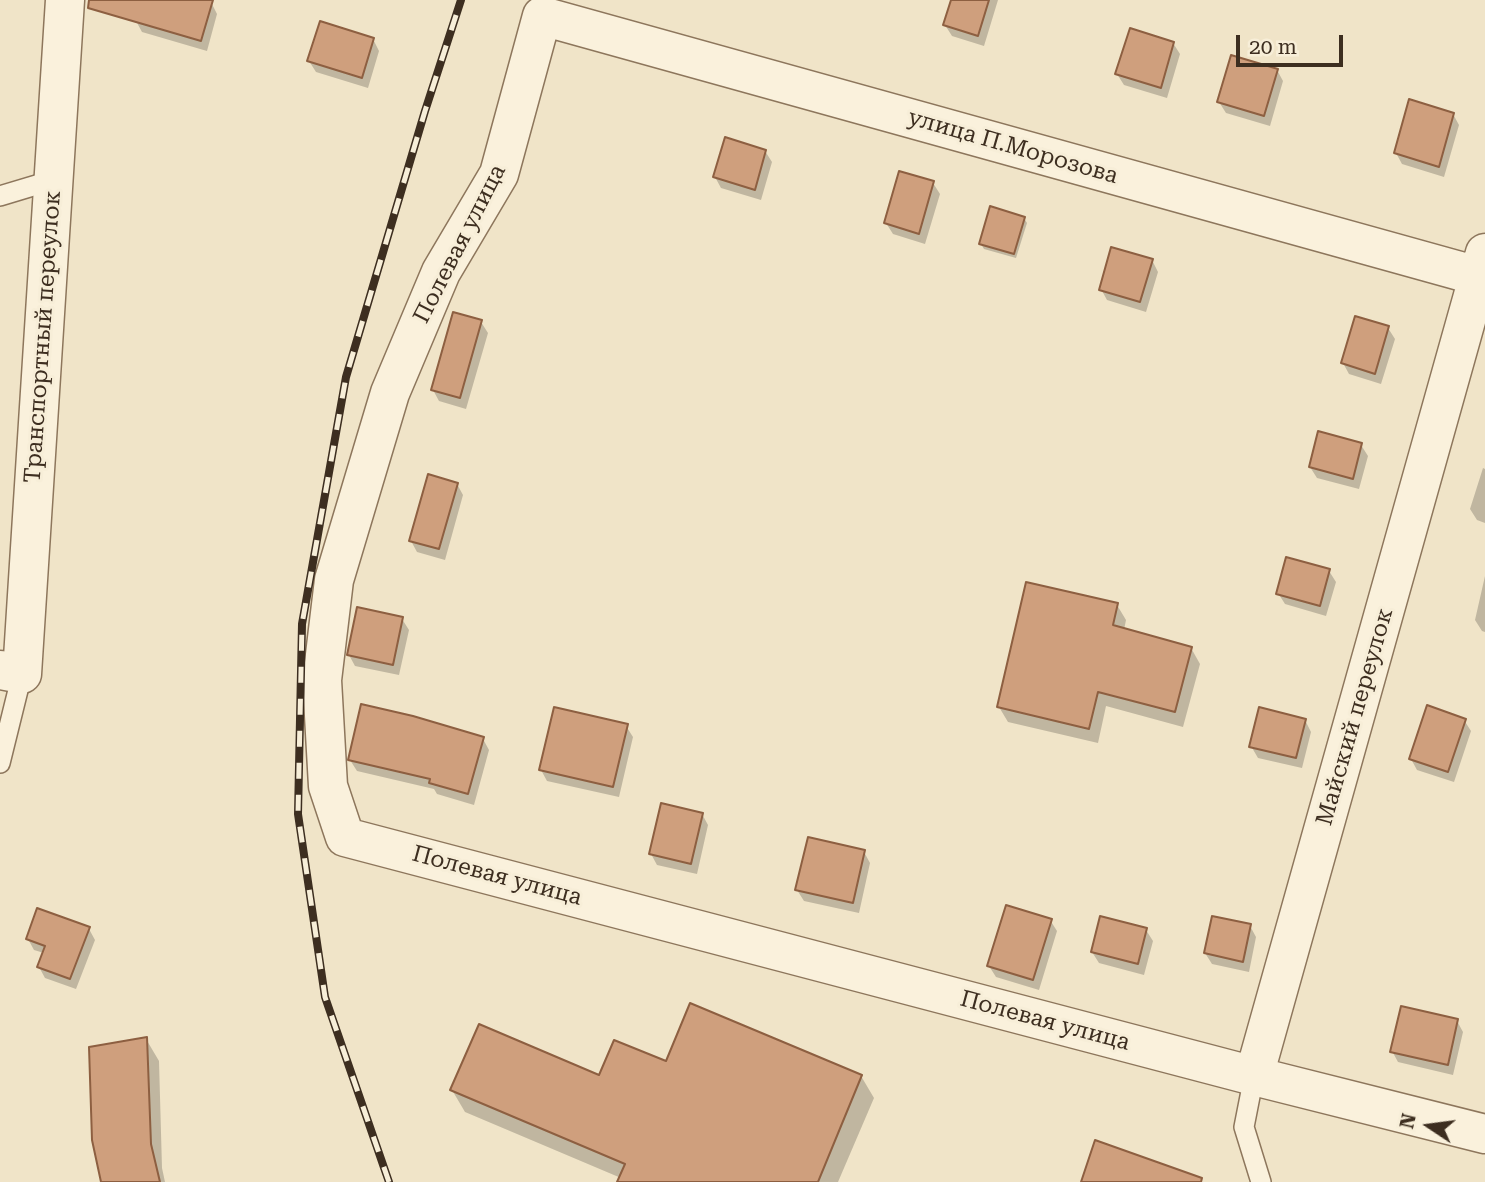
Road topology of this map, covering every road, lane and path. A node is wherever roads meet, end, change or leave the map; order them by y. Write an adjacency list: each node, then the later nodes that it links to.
1 (65, 0): 3 (street, Транспортный переулок)
2 (542, 16): 5 (street, улица П.Морозова); 8 (street, Полевая улица)
3 (52, 180): 4 (lane); 6 (street, Транспортный переулок)
4 (0, 196)
5 (1483, 269): 8 (street, Майский переулок)
6 (11, 672): 7 (lane)
7 (0, 762)
8 (1254, 1076): 9 (street, Полевая улица); 10 (lane, Майский переулок)
9 (1485, 1134)
10 (1261, 1182)

